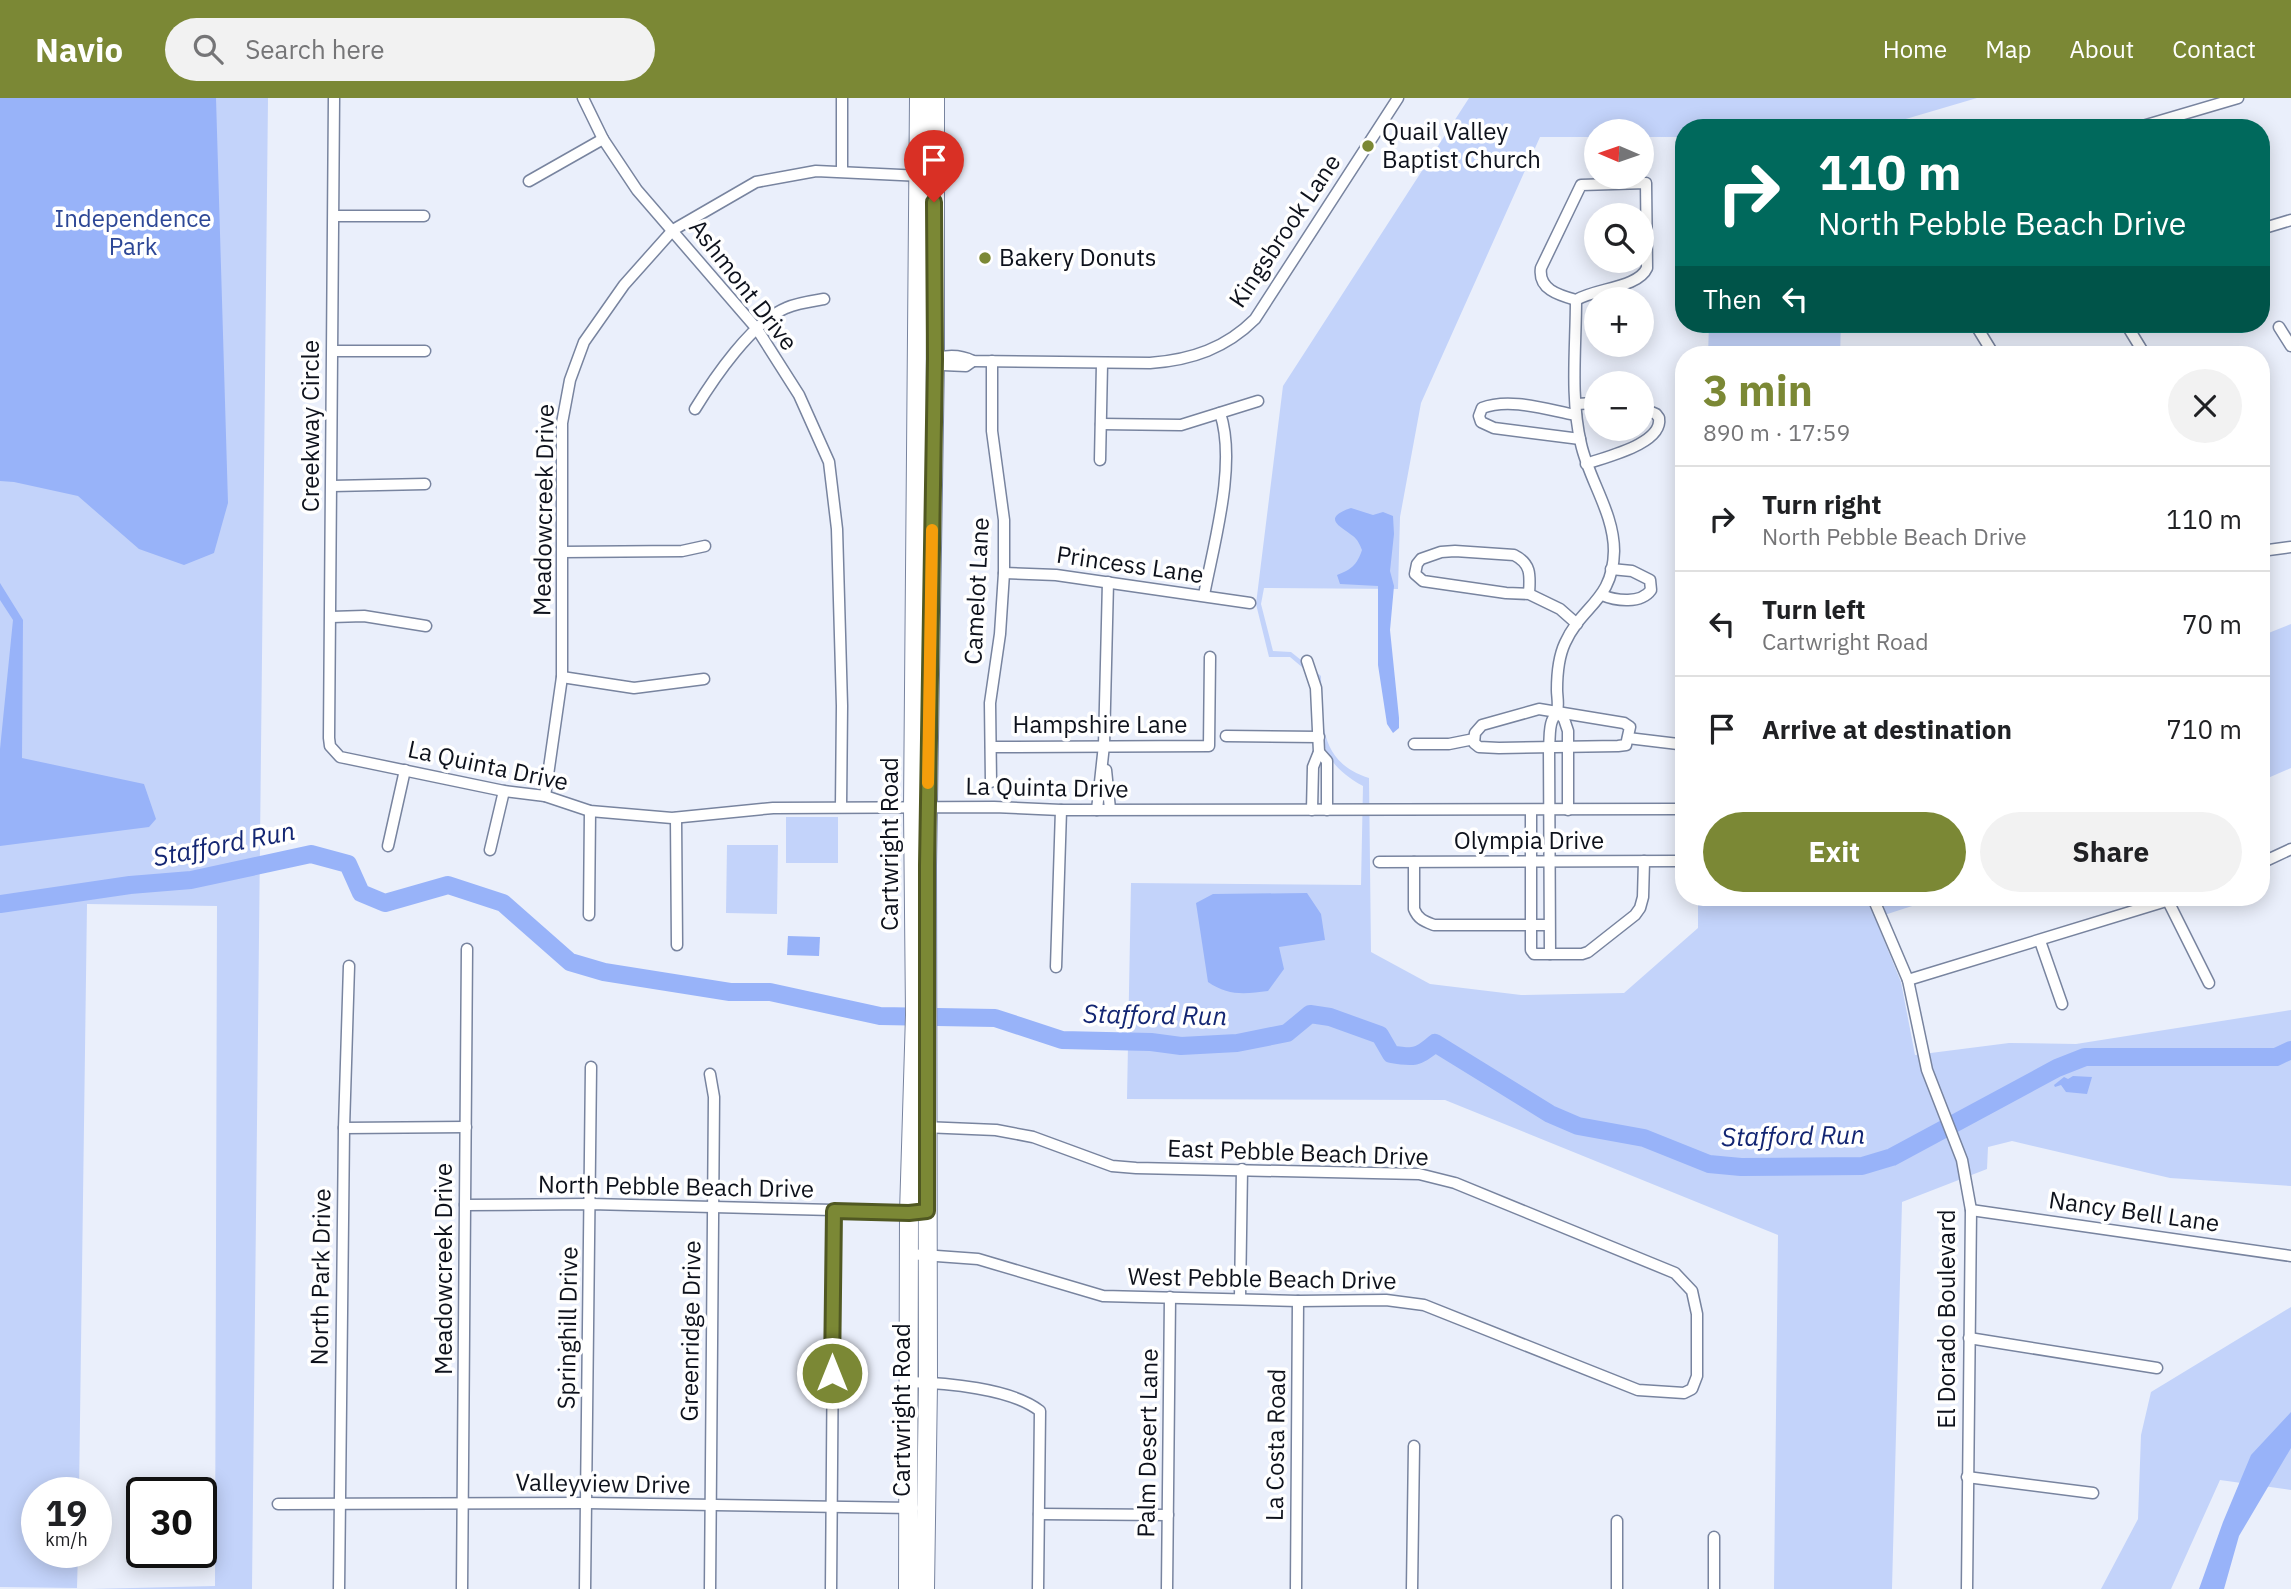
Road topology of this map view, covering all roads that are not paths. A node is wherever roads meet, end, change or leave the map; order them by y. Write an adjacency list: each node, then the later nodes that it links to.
1 (334, 98): 13 (street, Creekway Circle)
2 (583, 98): 9 (street, Ashmont Drive)
3 (842, 98): 10 (street)
4 (919, 98): 11 (main road, Cartwright Road)
5 (935, 98): 11 (main road, Cartwright Road)
6 (1398, 98): 27 (street, Kingsbrook Lane)
7 (2238, 98): 8 (street)
8 (2167, 119)
9 (603, 139): 12 (street); 17 (street, Ashmont Drive)
10 (842, 171): 11 (street, Meadowcreek Drive); 17 (street, Meadowcreek Drive)
11 (926, 176): 25 (main road, Cartwright Road)
12 (529, 181)
13 (334, 216): 14 (street); 23 (street, Creekway Circle)
14 (424, 216)
15 (2291, 220): 16 (street)
16 (2270, 226)
17 (673, 230): 21 (street, Ashmont Drive); 45 (street, Meadowcreek Drive)
18 (824, 299): 21 (street)
19 (1576, 300): 19 (street); 31 (street)
20 (2280, 327): 22 (street)
21 (757, 329): 30 (street); 77 (street, Ashmont Drive)
22 (2291, 346)
23 (333, 351): 24 (street); 41 (street, Creekway Circle)
24 (425, 351)
25 (927, 359): 26 (street, Kingsbrook Lane); 78 (main road, Cartwright Road)
26 (992, 361): 27 (street, Kingsbrook Lane); 47 (street, Camelot Lane)
27 (1102, 363): 34 (street)
28 (1258, 401): 32 (street)
29 (1584, 407): 31 (street)
30 (695, 409)
31 (1576, 410): 36 (street); 36 (street)
32 (1220, 413): 34 (street); 50 (street)
33 (1654, 413): 35 (street)
34 (1101, 424): 38 (street)
35 (1654, 433)
36 (1580, 439): 39 (street)
37 (1644, 441): 39 (street)
38 (1100, 460)
39 (1586, 464): 46 (street)
40 (425, 484): 41 (street)
41 (332, 486): 53 (street, Creekway Circle)
42 (705, 546): 45 (street)
43 (2291, 547): 44 (street)
44 (2270, 550)
45 (563, 552): 58 (street, Meadowcreek Drive)
46 (1611, 569): 51 (street); 51 (street)
47 (1004, 573): 48 (street, Princess Lane); 68 (street, Camelot Lane)
48 (1108, 582): 50 (street, Princess Lane); 67 (street)
49 (1529, 594): 49 (street); 54 (street)
50 (1204, 595): 52 (street, Princess Lane)
51 (1602, 596): 54 (street)
52 (1250, 603)
53 (331, 617): 55 (street); 71 (street, Creekway Circle)
54 (1577, 624): 60 (street)
55 (426, 626)
56 (1210, 657): 67 (street, Hampshire Lane)
57 (1307, 661): 62 (street)
58 (562, 677): 59 (street); 76 (street, Meadowcreek Drive)
59 (704, 679)
60 (1557, 711): 63 (street); 64 (street); 69 (street); 70 (street)
61 (1226, 736): 62 (street)
62 (1318, 737): 72 (street)
63 (1473, 738): 65 (street); 69 (street)
64 (1628, 738): 66 (street); 70 (street)
65 (1415, 744)
66 (1675, 744)
67 (1104, 746): 68 (street, Hampshire Lane); 79 (street); 82 (street)
68 (991, 747): 74 (street, Camelot Lane)
69 (1549, 747): 70 (street); 86 (street)
70 (1568, 747): 87 (street)
71 (334, 752): 73 (street, La Quinta Drive)
72 (1319, 752): 83 (street); 84 (street)
73 (405, 770): 75 (street, La Quinta Drive); 90 (street)
74 (991, 782)
75 (504, 791): 76 (street, La Quinta Drive); 91 (street)
76 (545, 796): 88 (street, La Quinta Drive)
77 (841, 807): 78 (street, La Quinta Drive); 89 (street, La Quinta Drive)
78 (921, 808): 81 (street, La Quinta Drive); 118 (main road, Cartwright Road)
79 (1110, 809): 82 (street, La Quinta Drive); 83 (street, La Quinta Drive)
80 (1675, 809): 87 (street, La Quinta Drive)
81 (1060, 810): 82 (street, La Quinta Drive); 111 (street)
82 (1097, 810)
83 (1312, 810): 84 (street, La Quinta Drive)
84 (1327, 810): 85 (street, La Quinta Drive)
85 (1531, 810): 86 (street, La Quinta Drive); 97 (street)
86 (1549, 810): 87 (street, La Quinta Drive); 98 (street)
87 (1568, 810)
88 (590, 811): 89 (street, La Quinta Drive); 103 (street)
89 (676, 818): 107 (street)
90 (388, 846)
91 (491, 850)
92 (2289, 854): 93 (street)
93 (2270, 860)
94 (1644, 861): 95 (street, Olympia Drive); 98 (street, Olympia Drive); 109 (street)
95 (1675, 861)
96 (1414, 862): 97 (street, Olympia Drive); 99 (street, Olympia Drive); 104 (street)
97 (1531, 862): 98 (street, Olympia Drive); 104 (street)
98 (1549, 862): 105 (street)
99 (1379, 863)
100 (1876, 906): 112 (street, El Dorado Boulevard)
101 (2150, 906): 106 (street)
102 (2175, 906): 113 (street)
103 (589, 915)
104 (1531, 925): 105 (street); 109 (street)
105 (1549, 925): 109 (street)
106 (2040, 941): 112 (street); 114 (street)
107 (677, 946)
108 (467, 949): 117 (street, Meadowcreek Drive)
109 (1550, 954)
110 (349, 966): 119 (street, North Park Drive)
111 (1056, 967)
112 (1908, 980): 124 (street, El Dorado Boulevard)
113 (2209, 983)
114 (2062, 1004)
115 (591, 1067): 121 (street, Springhill Drive)
116 (710, 1074): 123 (street, Greenridge Drive)
117 (466, 1127): 119 (street); 122 (street, Meadowcreek Drive)
118 (920, 1127): 120 (street, East Pebble Beach Drive); 126 (main road, Cartwright Road); 127 (main road, Cartwright Road)
119 (344, 1128): 143 (street, North Park Drive)
120 (1242, 1169): 131 (street); 137 (street, East Pebble Beach Drive)
121 (590, 1204): 122 (street, North Pebble Beach Drive); 123 (street, North Pebble Beach Drive); 141 (street, Springhill Drive)
122 (465, 1205): 144 (street, Meadowcreek Drive)
123 (714, 1209): 125 (street, North Pebble Beach Drive); 145 (street, Greenridge Drive)
124 (1971, 1210): 129 (street, Nancy Bell Lane); 133 (street, El Dorado Boulevard)
125 (834, 1211): 127 (street, North Pebble Beach Drive); 146 (street)
126 (927, 1211): 127 (street, North Pebble Beach Drive); 128 (main road, Cartwright Road)
127 (909, 1213): 128 (main road, Cartwright Road)
128 (918, 1254): 130 (street, West Pebble Beach Drive); 135 (main road, Cartwright Road); 136 (main road, Cartwright Road)
129 (2291, 1256)
130 (1170, 1297): 131 (street, West Pebble Beach Drive); 150 (street, Palm Desert Lane)
131 (1240, 1298): 132 (street, West Pebble Beach Drive)
132 (1298, 1301): 137 (street, West Pebble Beach Drive); 162 (street, La Costa Road)
133 (1969, 1338): 134 (street); 139 (street, El Dorado Boulevard)
134 (2157, 1368)
135 (908, 1382): 136 (street); 147 (main road, Cartwright Road)
136 (928, 1383): 148 (main road, Cartwright Road); 149 (street)
137 (1687, 1391)
138 (1414, 1446): 163 (street)
139 (1968, 1477): 140 (street); 166 (street, El Dorado Boulevard)
140 (2093, 1493)
141 (586, 1503): 144 (street, Valleyview Drive); 145 (street, Valleyview Drive); 155 (street, Springhill Drive)
142 (278, 1504): 143 (street, Valleyview Drive)
143 (340, 1504): 144 (street, Valleyview Drive); 153 (street, North Park Drive)
144 (463, 1504): 154 (street, Meadowcreek Drive)
145 (711, 1506): 146 (street, Valleyview Drive); 156 (street, Greenridge Drive)
146 (831, 1507): 147 (street, Valleyview Drive); 157 (street)
147 (907, 1507): 148 (street, Valleyview Drive); 158 (main road, Cartwright Road)
148 (926, 1508): 159 (main road, Cartwright Road)
149 (1039, 1514): 150 (street); 160 (street)
150 (1168, 1515): 161 (street, Palm Desert Lane)
151 (1617, 1521): 164 (street)
152 (1714, 1536): 165 (street)
153 (339, 1589)
154 (462, 1589)
155 (586, 1589)
156 (710, 1589)
157 (831, 1589)
158 (908, 1589)
159 (925, 1589)
160 (1038, 1589)
161 (1167, 1589)
162 (1296, 1589)
163 (1412, 1589)
164 (1617, 1589)
165 (1714, 1589)
166 (1967, 1589)

